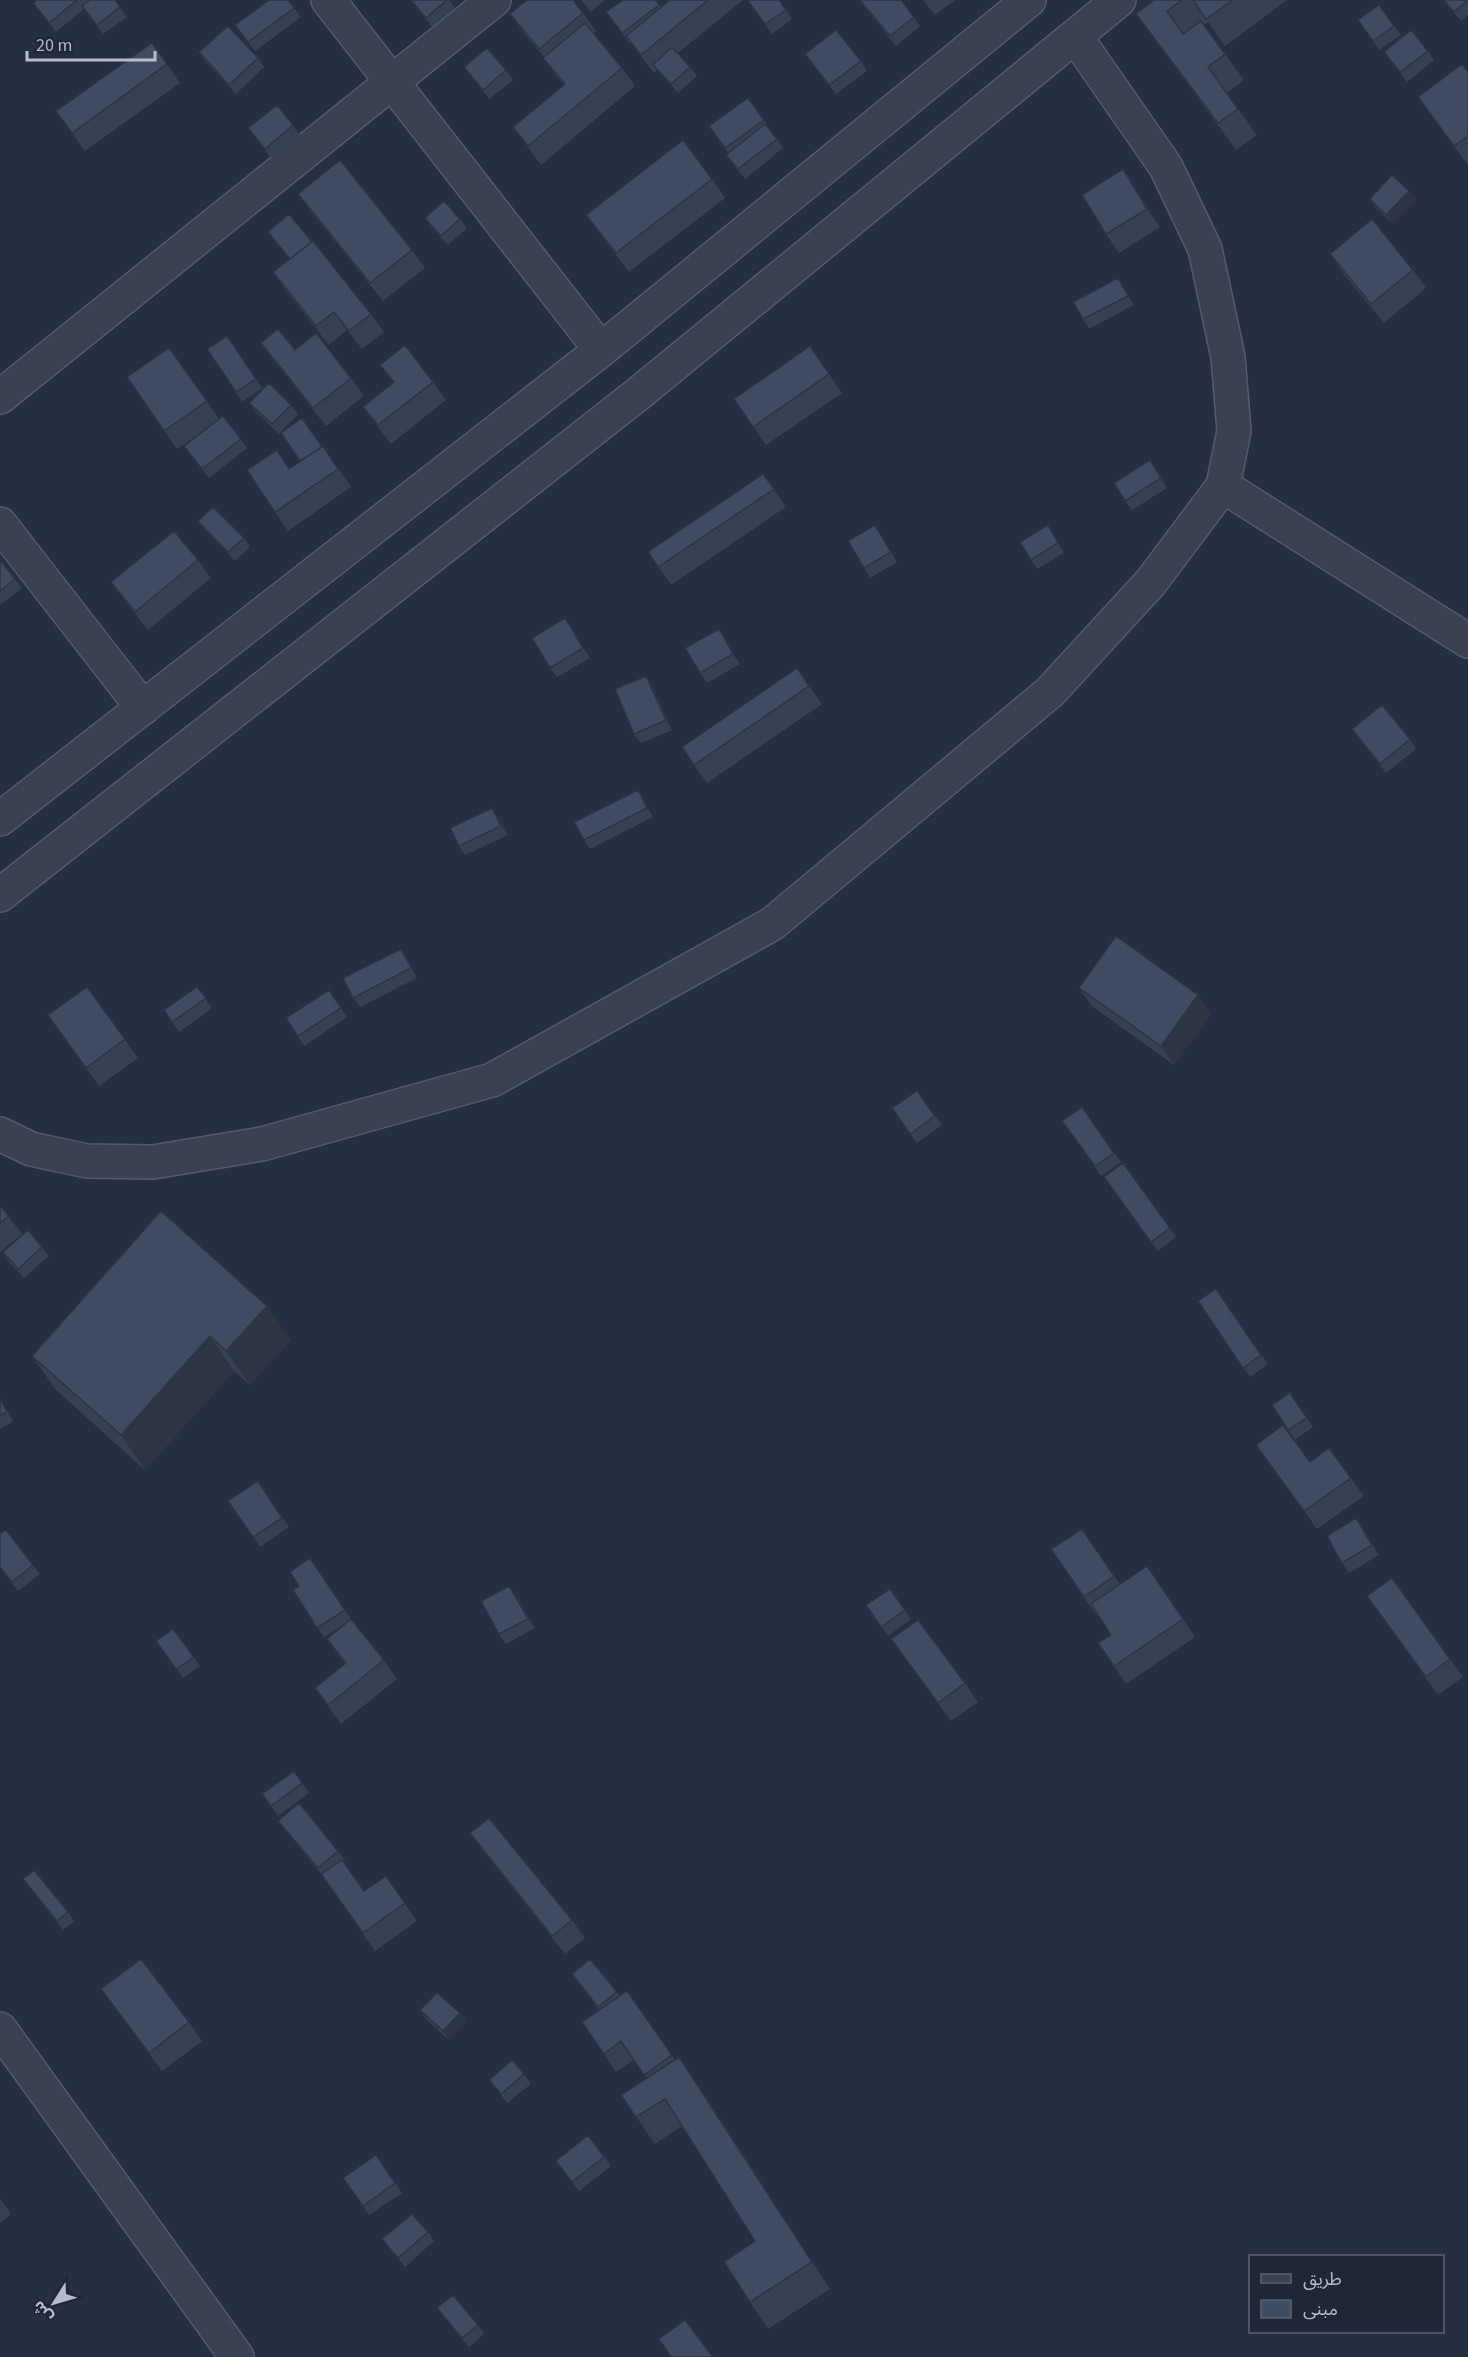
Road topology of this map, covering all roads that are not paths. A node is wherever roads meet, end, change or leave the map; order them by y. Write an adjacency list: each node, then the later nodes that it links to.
1 (328, 0): 6 (street)
2 (494, 0): 6 (street)
3 (1029, 0): 7 (street)
4 (1119, 0): 5 (street)
5 (1075, 36): 9 (street); 14 (street)
6 (393, 82): 7 (street); 8 (street)
7 (602, 350): 12 (street)
8 (0, 397)
9 (1223, 486): 11 (street); 15 (street)
10 (0, 524): 12 (street)
11 (1468, 641)
12 (143, 708): 13 (street)
13 (0, 819)
14 (0, 895)
15 (0, 1134)
16 (0, 2029): 17 (street)
17 (237, 2357)

